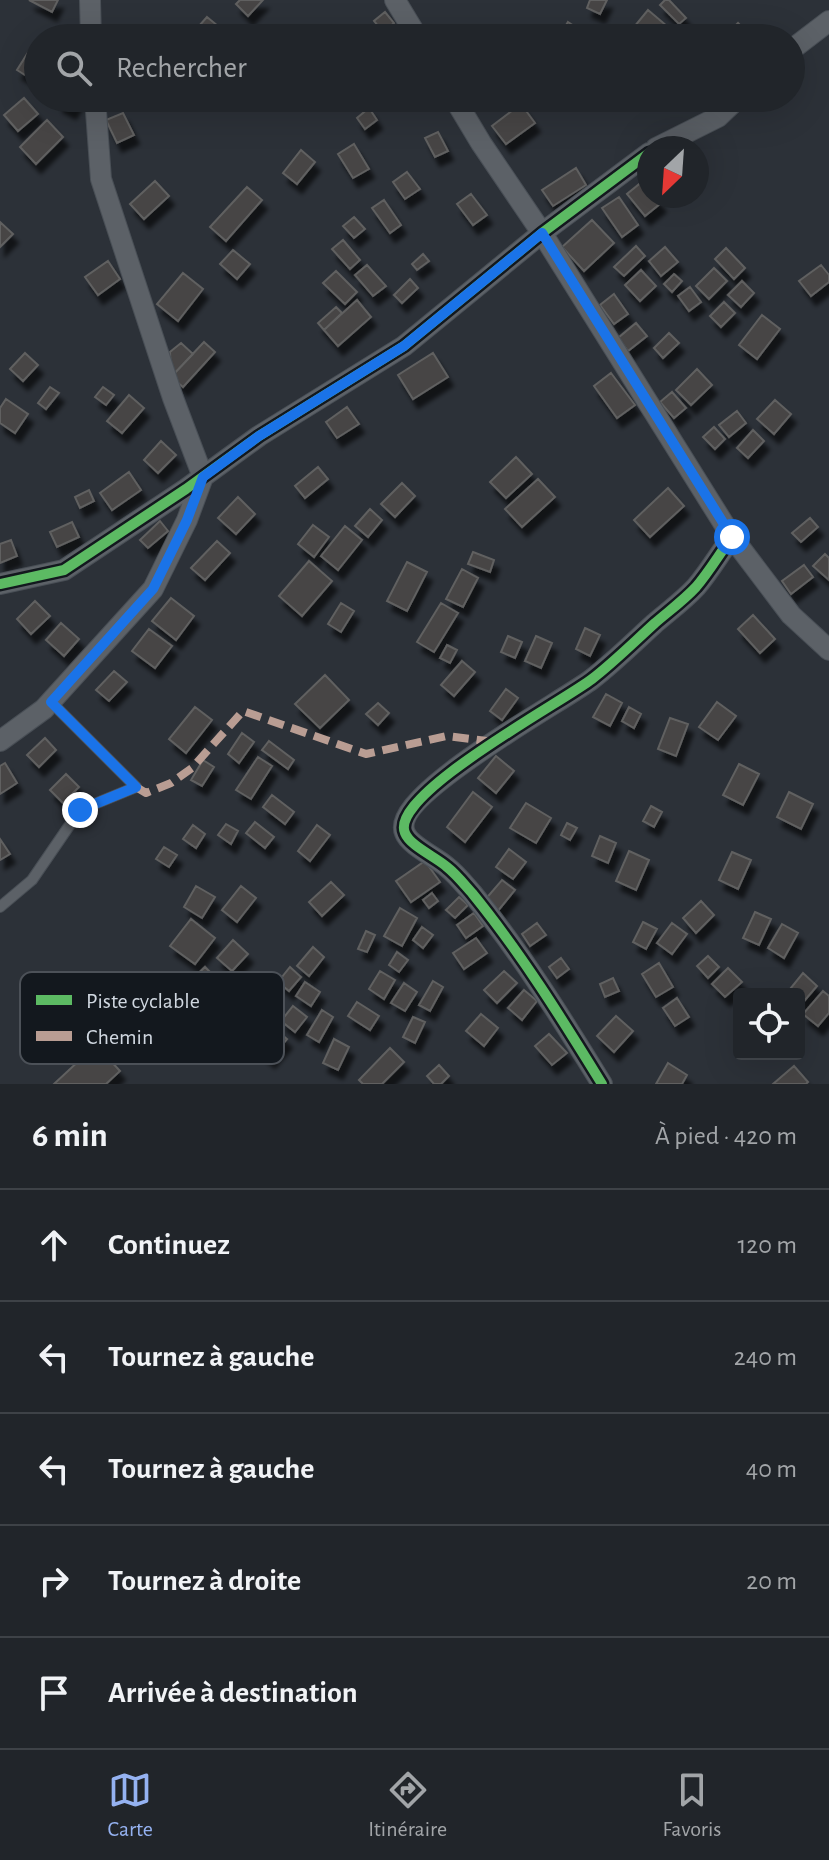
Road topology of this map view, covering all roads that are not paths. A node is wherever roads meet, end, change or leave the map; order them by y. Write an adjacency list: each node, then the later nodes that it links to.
1 (90, 0): 4 (street)
2 (395, 0): 5 (street)
3 (829, 21): 6 (street)
4 (91, 24)
5 (410, 24)
6 (805, 39)
7 (96, 112): 13 (street)
8 (462, 112): 12 (street)
9 (723, 112): 10 (street)
10 (680, 136)
11 (637, 162): 12 (street)
12 (542, 233): 13 (street); 14 (street)
13 (203, 477): 15 (street); 17 (street)
14 (732, 537): 16 (street); 20 (street)
15 (0, 584)
16 (829, 650)
17 (51, 702): 18 (street); 19 (lane)
18 (0, 741)
19 (0, 907)
20 (602, 1084)

